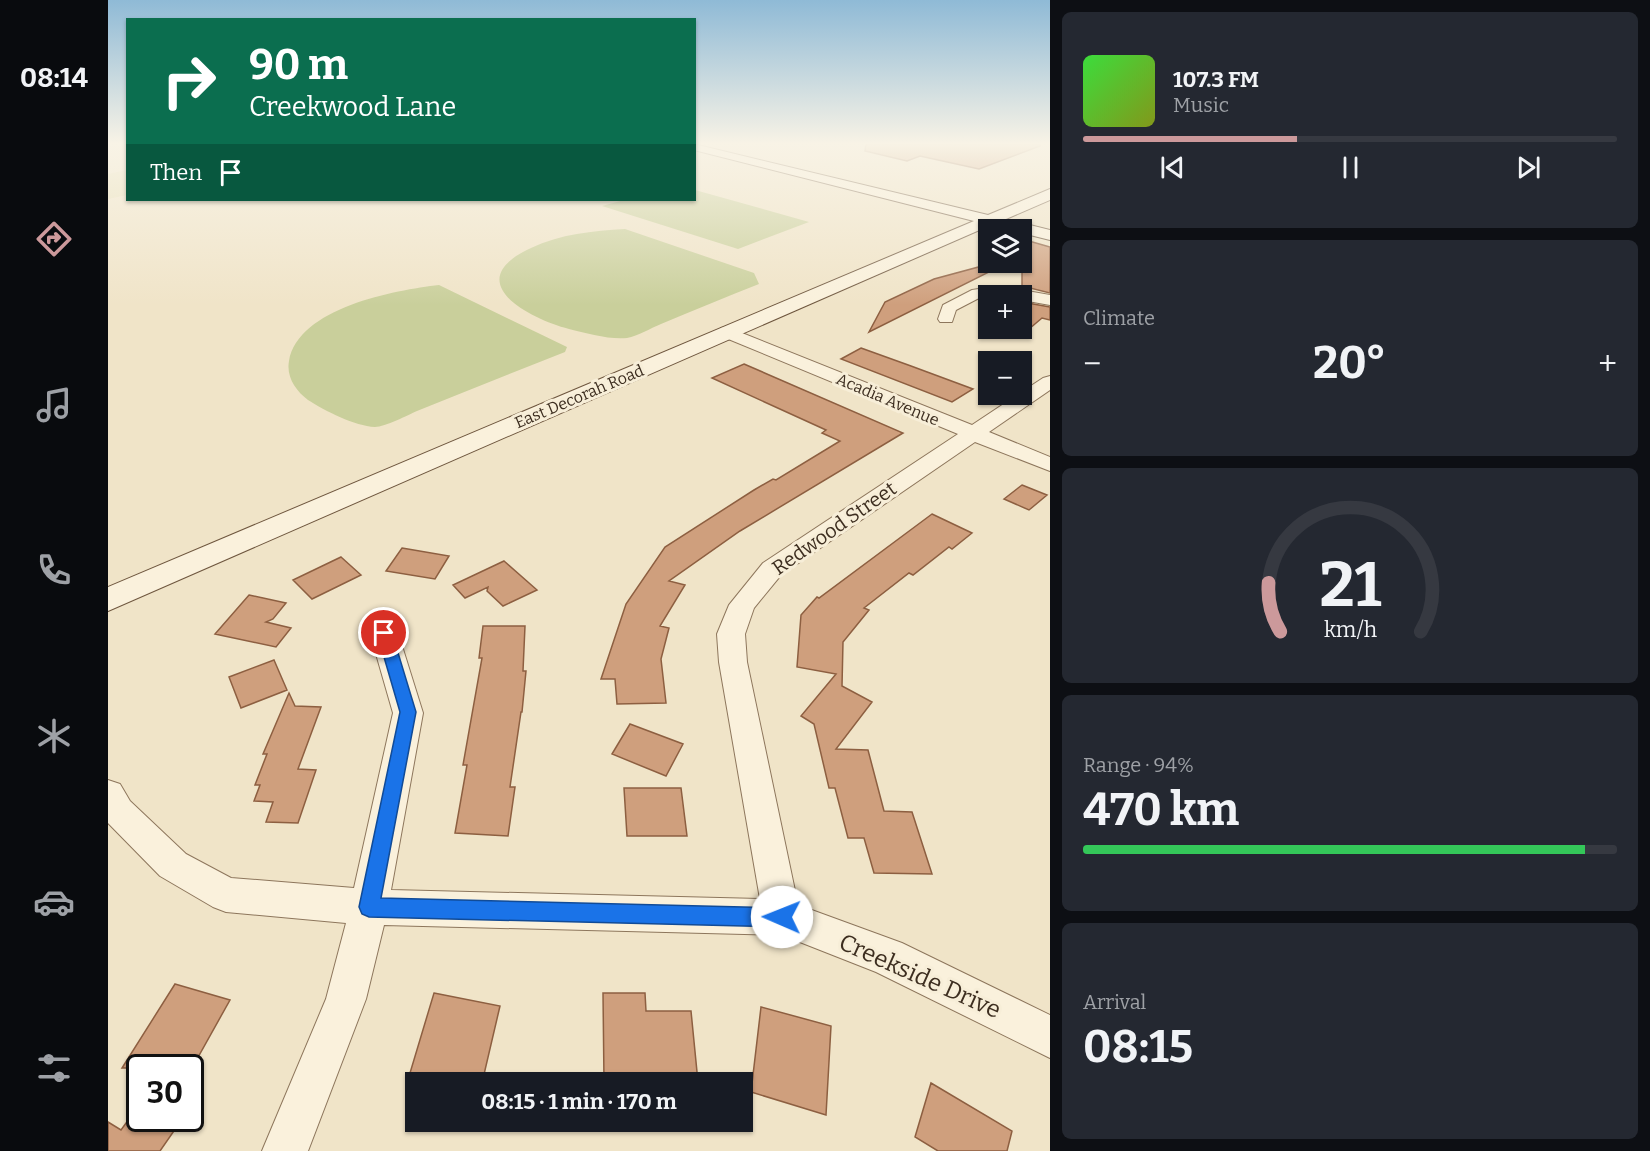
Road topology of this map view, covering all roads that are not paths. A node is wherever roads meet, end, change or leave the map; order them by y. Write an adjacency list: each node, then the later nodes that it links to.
1 (902, 198): 3 (street)
2 (1042, 198): 4 (street, East Decorah Road)
3 (987, 219)
4 (993, 219)
5 (978, 226): 10 (street, East Decorah Road)
6 (1032, 230): 7 (street)
7 (1050, 235)
8 (1050, 300): 9 (street)
9 (946, 319)
10 (727, 332): 12 (street, Acadia Avenue); 14 (street, East Decorah Road)
11 (1050, 382): 12 (street, Redwood Street)
12 (972, 434): 13 (street, Acadia Avenue); 18 (street, Redwood Street)
13 (1050, 465)
14 (108, 600)
15 (384, 633): 17 (street)
16 (108, 794): 17 (street, Creekside Drive)
17 (369, 907): 18 (street, Creekside Drive); 20 (street)
18 (782, 917): 19 (street, Creekside Drive)
19 (1050, 1037)
20 (285, 1151)

